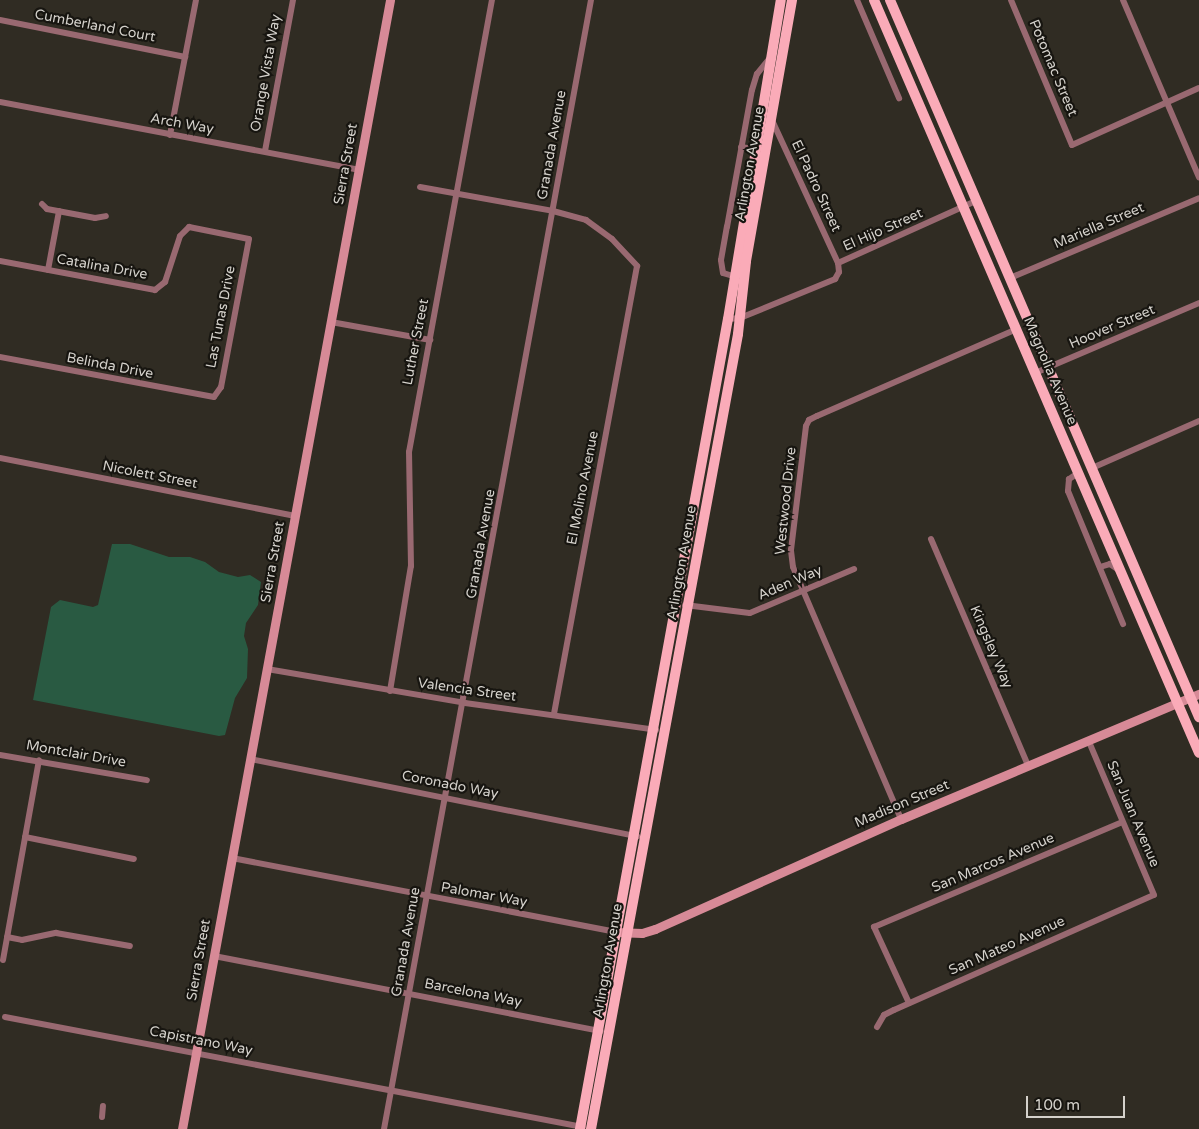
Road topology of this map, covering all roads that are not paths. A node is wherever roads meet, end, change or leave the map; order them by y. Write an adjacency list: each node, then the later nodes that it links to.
1 (196, 0): 15 (street)
2 (293, 0): 24 (street, Orange Vista Way)
3 (390, 0): 25 (street, Sierra Street)
4 (492, 0): 28 (street, Luther Street)
5 (591, 0): 33 (street, Granada Avenue)
6 (781, 0): 14 (main road, Arlington Avenue)
7 (792, 0): 20 (main road, Arlington Avenue)
8 (857, 0): 17 (street)
9 (874, 0): 32 (main road, Magnolia Avenue)
10 (890, 0): 30 (main road, Magnolia Avenue)
11 (1011, 0): 19 (street, Potomac Street)
12 (1123, 0): 19 (street)
13 (0, 20): 15 (street, Cumberland Court)
14 (770, 56): 22 (street); 23 (main road, Arlington Avenue)
15 (185, 57): 21 (street)
16 (1199, 88): 19 (street)
17 (899, 98)
18 (0, 102): 21 (street, Arch Way)
19 (1168, 104): 26 (street)
20 (772, 119): 38 (street, El Padro Street); 43 (main road, Arlington Avenue)
21 (170, 135): 24 (street, Arch Way)
22 (741, 147): 23 (street); 40 (street)
23 (754, 149): 40 (main road, Arlington Avenue)
24 (265, 151): 25 (street, Arch Way)
25 (359, 170): 45 (street, Sierra Street)
26 (1199, 177)
27 (420, 187): 28 (street)
28 (457, 192): 33 (street); 47 (street, Luther Street)
29 (1199, 198): 41 (street, Mariella Street)
30 (976, 201): 32 (street, El Hijo Street); 41 (main road, Magnolia Avenue)
31 (42, 204): 34 (street)
32 (965, 207): 38 (street, El Hijo Street); 46 (main road, Magnolia Avenue)
33 (553, 210): 68 (street, Granada Avenue); 70 (street, El Molino Avenue)
34 (59, 211): 35 (street); 39 (street)
35 (106, 216)
36 (248, 239): 39 (street, Catalina Drive); 51 (street, Las Tunas Drive)
37 (0, 261): 39 (street, Catalina Drive)
38 (838, 263): 43 (street, El Hijo Street)
39 (48, 270)
40 (733, 276): 44 (main road, Arlington Avenue)
41 (1010, 278): 49 (main road, Magnolia Avenue)
42 (1199, 303): 49 (street, Hoover Street)
43 (740, 318): 44 (street, El Hijo Street); 63 (main road, Arlington Avenue)
44 (728, 319): 62 (main road, Arlington Avenue)
45 (331, 322): 47 (street); 56 (street, Sierra Street)
46 (1017, 330): 50 (main road, Magnolia Avenue); 61 (street, Westwood Drive)
47 (430, 340): 66 (street, Luther Street)
48 (0, 357): 51 (street, Belinda Drive)
49 (1048, 368): 50 (street, Hoover Street); 54 (main road, Magnolia Avenue)
50 (1036, 373): 55 (main road, Magnolia Avenue)
51 (214, 397)
52 (1198, 424): 54 (street)
53 (0, 458): 56 (street, Nicolett Street)
54 (1092, 468): 67 (main road, Magnolia Avenue)
55 (1078, 473): 58 (street); 60 (main road, Magnolia Avenue)
56 (296, 516): 65 (street, Sierra Street)
57 (931, 539): 79 (street, Kingsley Way)
58 (1100, 567): 60 (street); 64 (street)
59 (854, 569): 61 (street, Aden Way)
60 (1120, 570): 69 (main road, Magnolia Avenue)
61 (802, 591): 63 (street, Aden Way); 82 (street, Westwood Drive)
62 (676, 603): 63 (street, Aden Way); 72 (main road, Arlington Avenue)
63 (688, 605): 73 (main road, Arlington Avenue)
64 (1123, 624)
65 (267, 669): 66 (street, Valencia Street); 77 (street, Sierra Street)
66 (390, 691): 68 (street, Valencia Street)
67 (1195, 696): 69 (street, Madison Street); 71 (main road, Magnolia Avenue)
68 (465, 703): 70 (street, Valencia Street); 81 (street, Granada Avenue)
69 (1178, 703): 74 (street, Madison Street); 75 (main road, Magnolia Avenue)
70 (554, 714): 72 (street, Valencia Street)
71 (1199, 717)
72 (652, 729): 73 (street, Valencia Street); 84 (main road, Arlington Avenue)
73 (664, 732): 84 (main road, Arlington Avenue)
74 (1089, 742): 79 (street, Madison Street); 83 (street, San Juan Avenue)
75 (1199, 753)
76 (0, 755): 78 (street, Montclair Drive)
77 (250, 759): 81 (street, Coronado Way); 86 (street, Sierra Street)
78 (39, 760): 80 (street, Montclair Drive); 85 (street)
79 (1028, 766): 82 (street, Madison Street)
80 (147, 780)
81 (445, 796): 84 (street, Coronado Way); 89 (street, Granada Avenue)
82 (901, 819): 91 (street, Madison Street)
83 (1122, 822): 88 (street, San Juan Avenue); 97 (street, San Marcos Avenue)
84 (639, 836): 90 (main road, Arlington Avenue); 91 (main road, Arlington Avenue)
85 (25, 837): 87 (street); 92 (street)
86 (232, 858): 89 (street, Palomar Way); 94 (street, Sierra Street)
87 (134, 859)
88 (1154, 895): 97 (street, San Mateo Avenue)
89 (427, 897): 90 (street, Palomar Way); 96 (street, Granada Avenue)
90 (615, 932): 91 (street, Madison Street); 100 (main road, Arlington Avenue)
91 (628, 932): 101 (main road, Arlington Avenue)
92 (7, 937): 93 (street); 95 (street)
93 (130, 946)
94 (214, 956): 96 (street, Barcelona Way); 102 (street, Sierra Street)
95 (4, 960)
96 (410, 994): 100 (street, Barcelona Way); 103 (street, Granada Avenue)
97 (909, 1003): 99 (street, San Mateo Avenue)
98 (5, 1017): 102 (street, Capistrano Way)
99 (877, 1027)
100 (596, 1030): 101 (street, Barcelona Way); 106 (main road, Arlington Avenue)
101 (609, 1033): 109 (main road, Arlington Avenue)
102 (196, 1052): 103 (street, Capistrano Way); 107 (street, Sierra Street)
103 (391, 1092): 106 (street, Capistrano Way); 108 (street)
104 (103, 1106): 105 (street)
105 (102, 1117)
106 (580, 1128): 109 (street, Capistrano Way)
107 (182, 1129)
108 (384, 1129)
109 (591, 1129)

